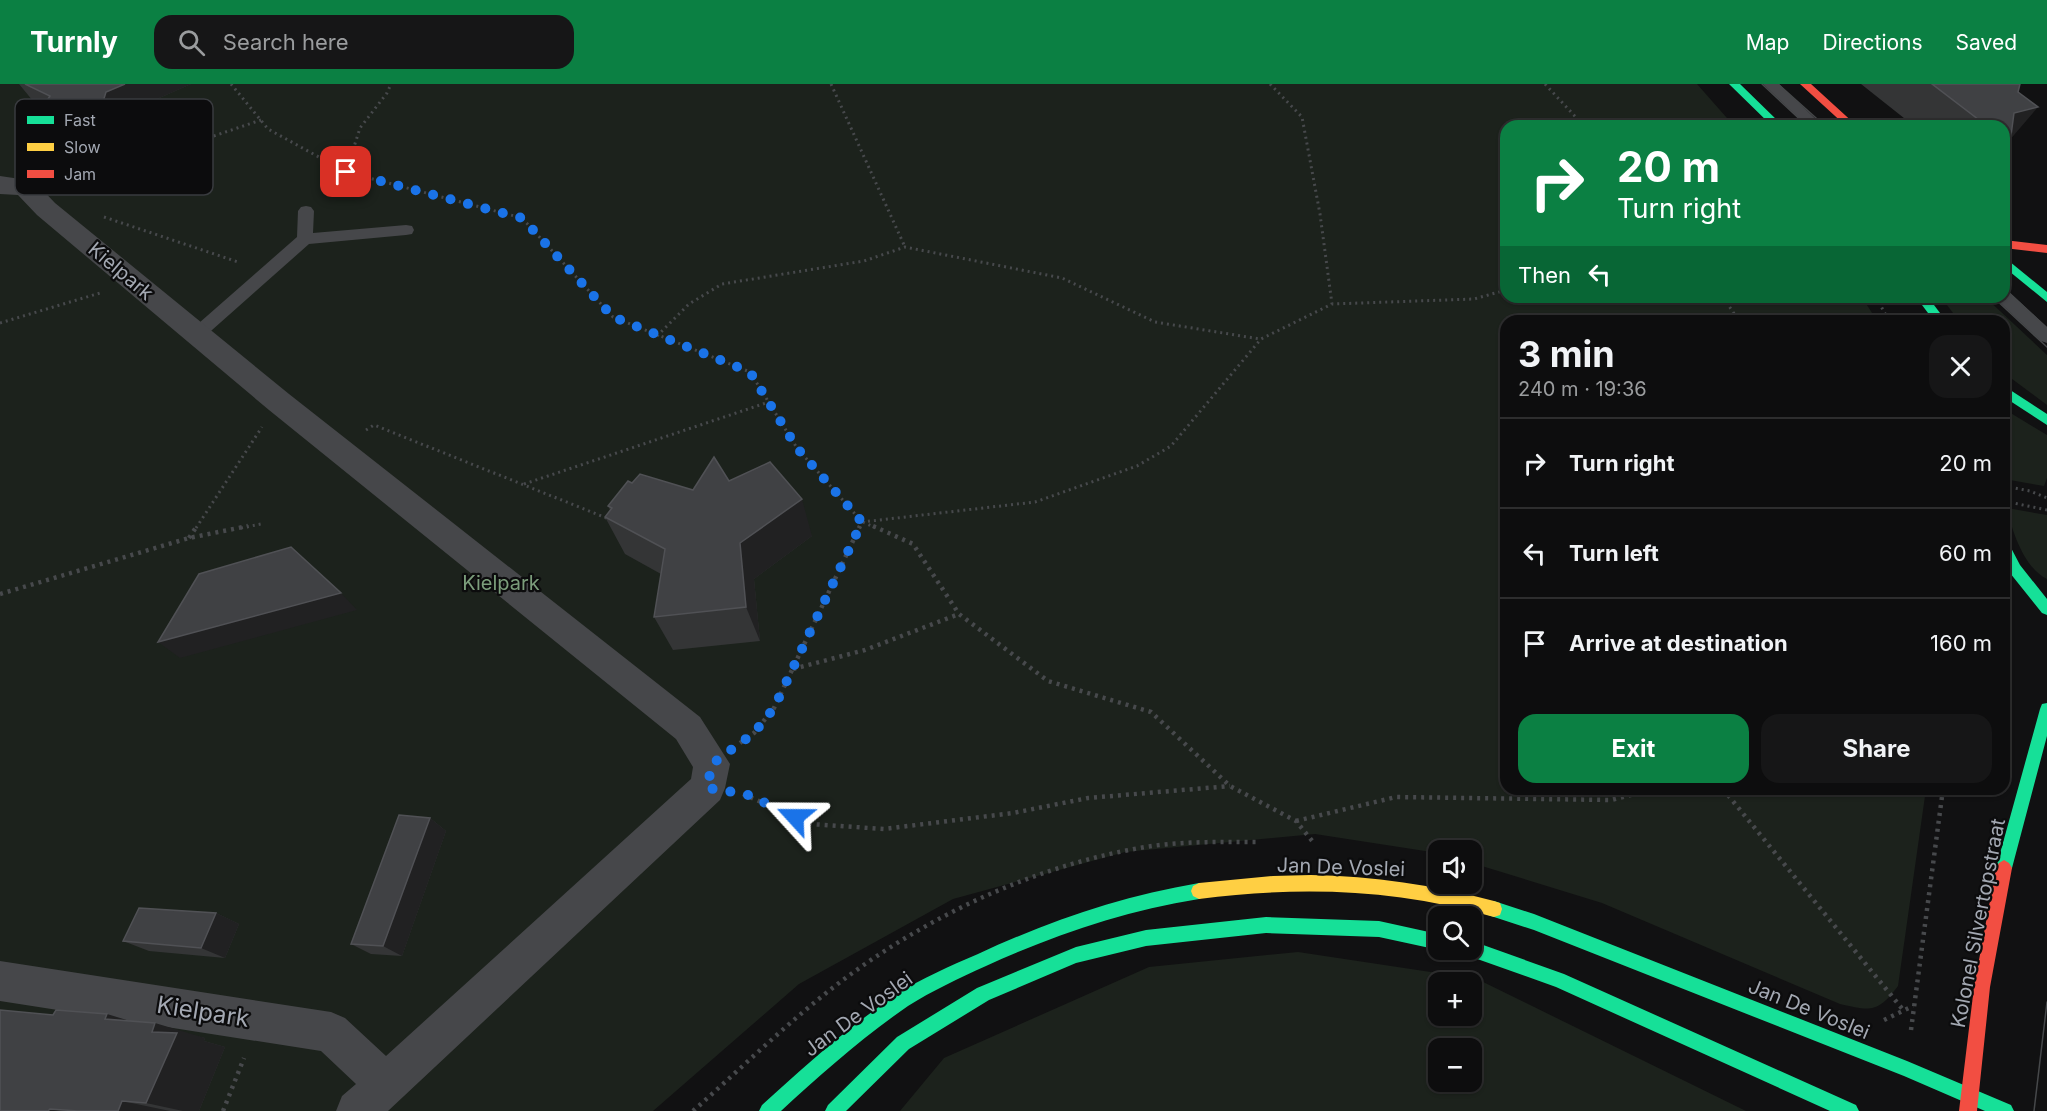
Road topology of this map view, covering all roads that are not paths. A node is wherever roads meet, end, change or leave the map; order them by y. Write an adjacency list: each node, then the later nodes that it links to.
1 (1734, 84): 4 (main road)
2 (1770, 84): 5 (lane)
3 (1804, 84): 6 (main road)
4 (1772, 120)
5 (1809, 120)
6 (1845, 120)
7 (0, 185): 8 (street, Kielpark)
8 (15, 186)
9 (33, 195): 20 (street, Kielpark)
10 (306, 211): 12 (lane)
11 (406, 230): 12 (lane)
12 (305, 239): 20 (lane)
13 (2010, 245): 14 (main road)
14 (2047, 249)
15 (2010, 266): 16 (main road)
16 (2047, 298)
17 (1913, 303): 19 (main road)
18 (2010, 303): 21 (lane)
19 (1917, 313)
20 (197, 334): 30 (street, Kielpark)
21 (2047, 337)
22 (2010, 395): 23 (main road)
23 (2047, 420)
24 (2010, 559): 25 (main road)
25 (2047, 609)
26 (2047, 709): 31 (main road, Kolonel Silvertopstraat)
27 (1428, 940): 34 (main road)
28 (1482, 953): 35 (main road)
29 (0, 981): 30 (street, Kielpark)
30 (386, 1084): 32 (street)
31 (1970, 1095): 33 (main road, Jan De Voslei); 36 (main road, Kolonel Silvertopstraat); 37 (main road, Jan De Voslei)
32 (357, 1111)
33 (768, 1111)
34 (834, 1111)
35 (1850, 1111)
36 (1968, 1111)
37 (2005, 1111)

